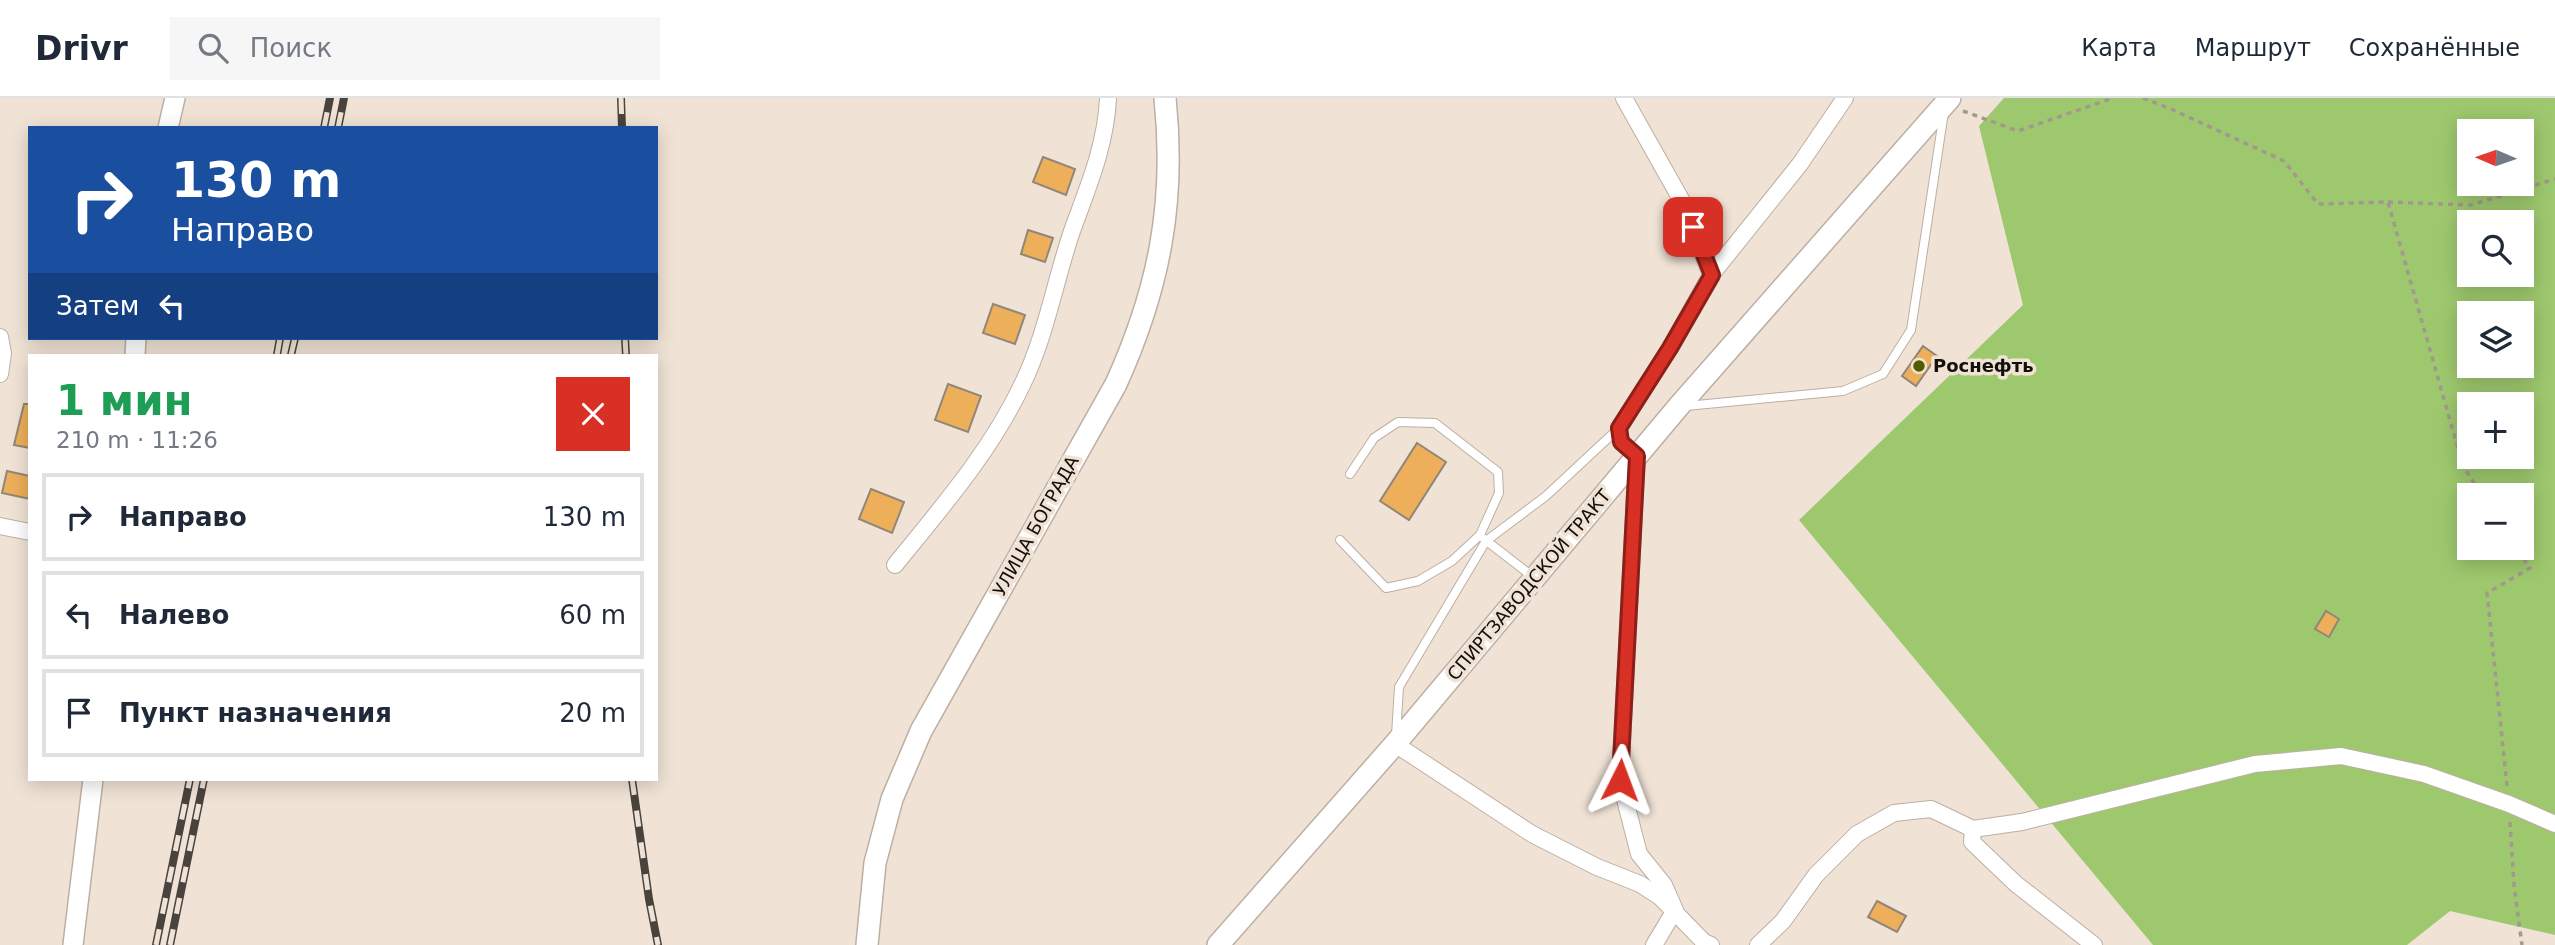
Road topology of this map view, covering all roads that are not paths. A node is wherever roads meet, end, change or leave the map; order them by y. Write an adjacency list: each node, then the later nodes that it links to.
1 (175, 98): 7 (street)
2 (1108, 98): 19 (street)
3 (1166, 98): 27 (main road, УЛИЦА БОГРАДА)
4 (1624, 98): 8 (street)
5 (1845, 98): 8 (street)
6 (1948, 101): 11 (main road, СПИРТЗАВОДСКОЙ ТРАКТ); 11 (lane)
7 (168, 126)
8 (1712, 275): 12 (street)
9 (0, 337): 10 (street)
10 (0, 374)
11 (1679, 406): 13 (main road, СПИРТЗАВОДСКОЙ ТРАКТ)
12 (1619, 428): 13 (street); 17 (lane)
13 (1637, 456): 20 (main road, СПИРТЗАВОДСКОЙ ТРАКТ); 25 (street)
14 (1350, 474): 17 (lane)
15 (0, 526): 16 (street)
16 (28, 532)
17 (1483, 538): 18 (lane); 20 (lane); 21 (lane)
18 (1340, 541)
19 (895, 565)
20 (1535, 578): 21 (main road, СПИРТЗАВОДСКОЙ ТРАКТ)
21 (1395, 744): 25 (street); 28 (main road, СПИРТЗАВОДСКОЙ ТРАКТ)
22 (93, 781): 26 (street)
23 (2555, 824): 24 (street)
24 (1973, 829): 31 (street); 32 (street)
25 (1675, 910): 29 (street); 30 (street)
26 (73, 945)
27 (867, 945)
28 (1218, 945)
29 (1654, 945)
30 (1711, 945)
31 (1758, 945)
32 (2094, 945)

